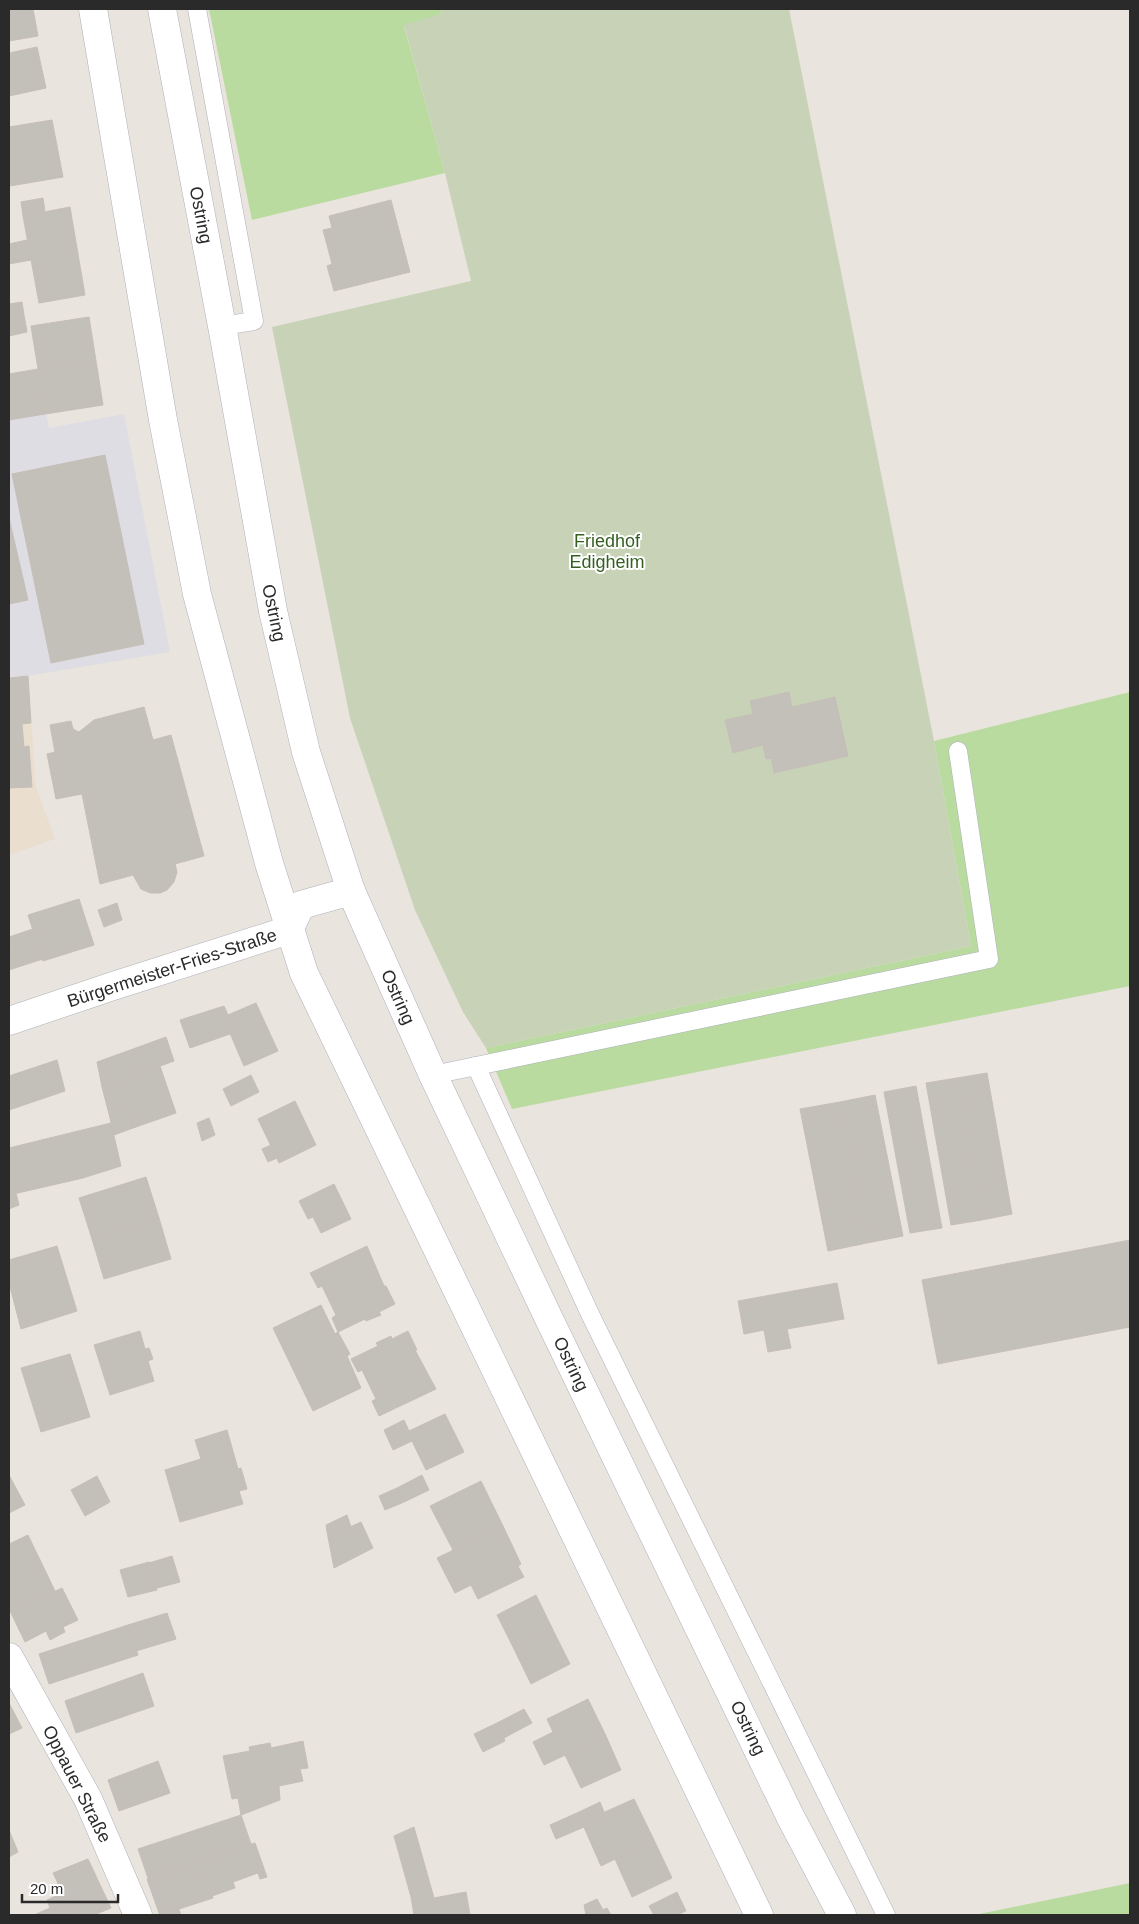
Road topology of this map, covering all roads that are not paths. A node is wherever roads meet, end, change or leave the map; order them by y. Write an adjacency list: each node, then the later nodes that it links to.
1 (93, 9): 7 (street)
2 (162, 9): 4 (street, Ostring)
3 (197, 9): 4 (lane)
4 (222, 326): 6 (street, Ostring)
5 (958, 751): 9 (lane)
6 (351, 891): 7 (street, Bürgermeister-Fries-Straße); 10 (street, Ostring)
7 (289, 930): 8 (street, Bürgermeister-Fries-Straße); 13 (street)
8 (9, 1021)
9 (476, 1066): 10 (lane); 15 (lane)
10 (434, 1075): 14 (street, Ostring)
11 (9, 1657): 12 (street, Oppauer Straße)
12 (138, 1915)
13 (759, 1915)
14 (842, 1915)
15 (886, 1915)

